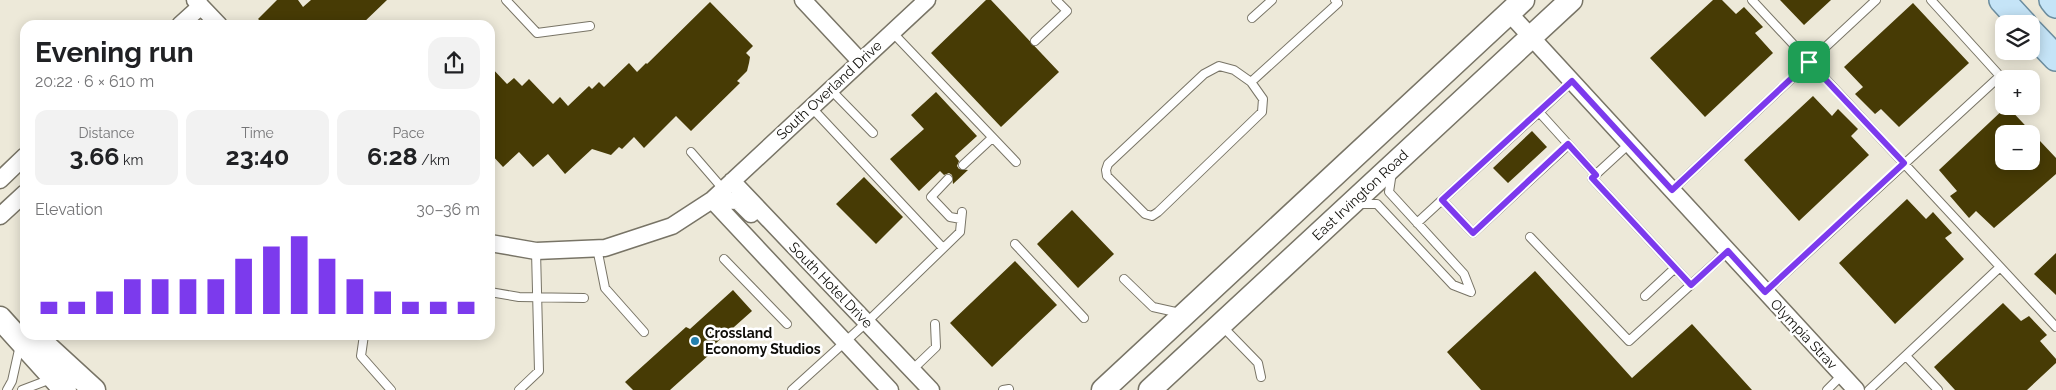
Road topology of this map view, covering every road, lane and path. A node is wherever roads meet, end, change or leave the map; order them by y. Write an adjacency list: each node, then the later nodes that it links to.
1 (506, 0): 20 (lane)
2 (803, 0): 26 (street)
3 (927, 0): 21 (street, South Overland Drive)
4 (1056, 0): 23 (lane)
5 (1272, 0): 17 (lane)
6 (1335, 0): 29 (lane)
7 (1571, 0): 22 (main road, East Irvington Road)
8 (1752, 0): 27 (lane)
9 (1876, 0): 27 (lane)
10 (1931, 0): 40 (lane)
11 (2002, 0): 16 (main road)
12 (2052, 0): 14 (main road)
13 (198, 3): 18 (street); 19 (street)
14 (2056, 5)
15 (1516, 6): 22 (street, Olympia Strav); 73 (main road)
16 (2016, 15)
17 (1252, 18)
18 (184, 20)
19 (214, 20)
20 (590, 26)
21 (892, 32): 26 (street, South Overland Drive); 34 (lane)
22 (1531, 37): 28 (street, Olympia Strav); 42 (main road, East Irvington Road)
23 (1035, 41)
24 (2040, 41): 25 (main road)
25 (2056, 58)
26 (860, 61): 30 (street, South Overland Drive)
27 (1809, 62): 40 (lane); 47 (lane)
28 (1572, 81): 32 (lane); 36 (street, Olympia Strav)
29 (1251, 82): 29 (lane)
30 (830, 90): 31 (street, South Overland Drive); 33 (lane)
31 (811, 107): 46 (street, South Overland Drive); 58 (lane)
32 (1539, 112): 35 (lane); 50 (lane)
33 (873, 133)
34 (992, 138): 39 (lane); 41 (lane)
35 (1568, 144): 43 (lane); 50 (lane)
36 (1629, 144): 43 (lane); 47 (street, Olympia Strav)
37 (691, 152): 46 (lane)
38 (20, 161): 44 (street)
39 (1016, 162)
40 (1904, 163): 62 (lane); 67 (lane)
41 (964, 165)
42 (1393, 165): 51 (main road, East Irvington Road); 53 (lane)
43 (1596, 175): 63 (lane)
44 (0, 180)
45 (948, 180): 58 (lane)
46 (727, 185): 49 (street, South Overland Drive); 64 (street, South Hotel Drive)
47 (1672, 190): 60 (street, Olympia Strav)
48 (20, 198): 52 (street)
49 (712, 200): 57 (street, South Overland Drive); 64 (street); 88 (street, South Hotel Drive)
50 (1442, 200): 53 (lane)
51 (1351, 204): 53 (lane); 79 (main road, East Irvington Road)
52 (0, 216)
53 (1418, 223)
54 (1530, 237): 66 (lane)
55 (495, 244): 59 (street, South Overland Drive)
56 (1015, 244): 75 (lane)
57 (598, 248): 59 (street, South Overland Drive); 83 (lane)
58 (944, 248): 76 (lane)
59 (536, 251): 70 (lane)
60 (1728, 251): 66 (lane); 67 (street, Olympia Strav)
61 (724, 259): 77 (lane)
62 (2000, 267): 81 (lane); 89 (lane)
63 (1675, 268): 66 (lane); 69 (lane)
64 (821, 275): 76 (street, South Hotel Drive)
65 (1124, 279): 73 (lane)
66 (1691, 285)
67 (1765, 292): 91 (street, Olympia Strav)
68 (495, 293): 70 (lane)
69 (1645, 296)
70 (538, 298): 71 (lane); 98 (lane)
71 (584, 298)
72 (0, 305): 80 (main road)
73 (1184, 314): 102 (main road)
74 (0, 318): 82 (main road)
75 (1084, 318)
76 (866, 322): 88 (lane); 90 (street, South Hotel Drive)
77 (787, 324)
78 (935, 324): 90 (lane)
79 (1220, 324): 92 (lane); 103 (main road, East Irvington Road)
80 (20, 327)
81 (2056, 327)
82 (20, 330)
83 (644, 332)
84 (24, 340): 94 (lane)
85 (30, 340): 93 (main road)
86 (33, 340): 96 (main road)
87 (363, 340): 97 (lane)
88 (844, 342): 99 (lane); 100 (street, South Hotel Drive)
89 (1906, 356): 106 (lane); 107 (lane)
90 (912, 370): 101 (street, South Hotel Drive)
91 (1842, 375): 104 (lane); 105 (street, Olympia Strav)
92 (1261, 376)
93 (60, 384): 95 (lane)
94 (7, 390)
95 (22, 390)
96 (94, 390)
97 (391, 390)
98 (519, 390)
99 (792, 390)
100 (890, 390)
101 (931, 390)
102 (1103, 390)
103 (1150, 390)
104 (1827, 390)
105 (1856, 390)
106 (1869, 390)
107 (1938, 390)

